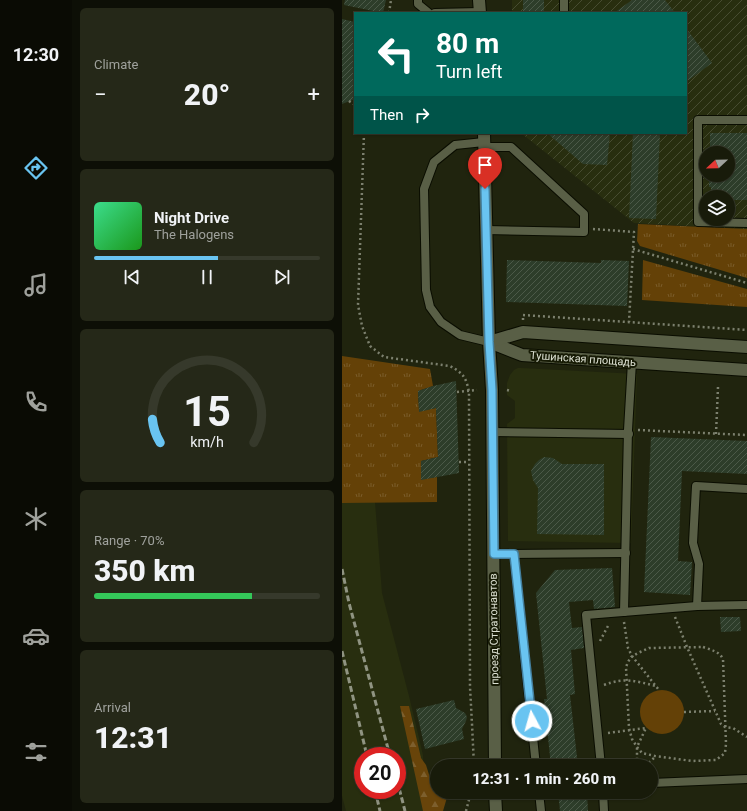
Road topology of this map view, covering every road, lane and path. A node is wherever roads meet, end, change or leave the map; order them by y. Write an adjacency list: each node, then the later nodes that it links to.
1 (391, 0): 5 (path)
2 (418, 0): 6 (lane)
3 (564, 0): 8 (lane)
4 (480, 8): 7 (lane)
5 (389, 12)
6 (428, 12)
7 (444, 12)
8 (564, 12)
9 (349, 101): 10 (path)
10 (354, 104)
11 (747, 120): 14 (lane)
12 (364, 134): 29 (path)
13 (484, 141): 15 (lane); 16 (street, проезд Стратонавтов); 22 (lane)
14 (747, 223)
15 (584, 229): 16 (lane); 17 (path)
16 (486, 230): 22 (street, проезд Стратонавтов)
17 (633, 250): 18 (path); 20 (path)
18 (747, 283)
19 (523, 315): 20 (path)
20 (629, 322): 21 (path)
21 (747, 330)
22 (489, 342): 23 (street, Тушинская площадь); 24 (street, Тушинская площадь); 30 (street, проезд Стратонавтов)
23 (747, 347)
24 (632, 362): 25 (street, Тушинская площадь); 31 (lane)
25 (747, 370)
26 (718, 387): 32 (path)
27 (477, 390): 29 (path)
28 (457, 392): 29 (path)
29 (469, 392): 35 (path)
30 (492, 432): 31 (lane); 38 (street, проезд Стратонавтов)
31 (629, 432): 32 (path); 37 (lane)
32 (716, 434): 33 (path)
33 (747, 435)
34 (459, 462): 35 (path)
35 (469, 462): 59 (path)
36 (747, 489): 41 (lane)
37 (626, 553): 39 (lane); 43 (lane)
38 (494, 554): 39 (lane); 60 (street, проезд Стратонавтов)
39 (514, 554): 61 (lane)
40 (747, 605): 41 (lane)
41 (697, 606): 42 (lane)
42 (671, 608): 43 (lane); 44 (path)
43 (621, 612): 45 (path); 45 (lane); 46 (path)
44 (687, 647): 46 (path); 51 (path); 53 (path)
45 (590, 656): 49 (lane)
46 (632, 656): 47 (path); 48 (path)
47 (627, 680): 48 (path); 49 (path); 54 (path)
48 (656, 686): 50 (path)
49 (593, 689): 55 (lane)
50 (659, 690)
51 (716, 711): 52 (path); 53 (path)
52 (684, 712)
53 (725, 726): 56 (path); 58 (path)
54 (630, 730): 55 (path); 57 (path); 57 (path)
55 (598, 734): 62 (lane)
56 (747, 737)
57 (636, 747): 58 (path); 63 (path)
58 (655, 756): 64 (path)
59 (474, 759)
60 (495, 759)
61 (535, 759)
62 (600, 759)
63 (637, 759)
64 (652, 759)
65 (747, 779): 66 (lane)
66 (658, 783)
67 (469, 799): 71 (path)
68 (495, 799): 72 (street)
69 (540, 799): 73 (lane)
70 (603, 799): 74 (lane)
71 (466, 811)
72 (496, 811)
73 (541, 811)
74 (604, 811)

